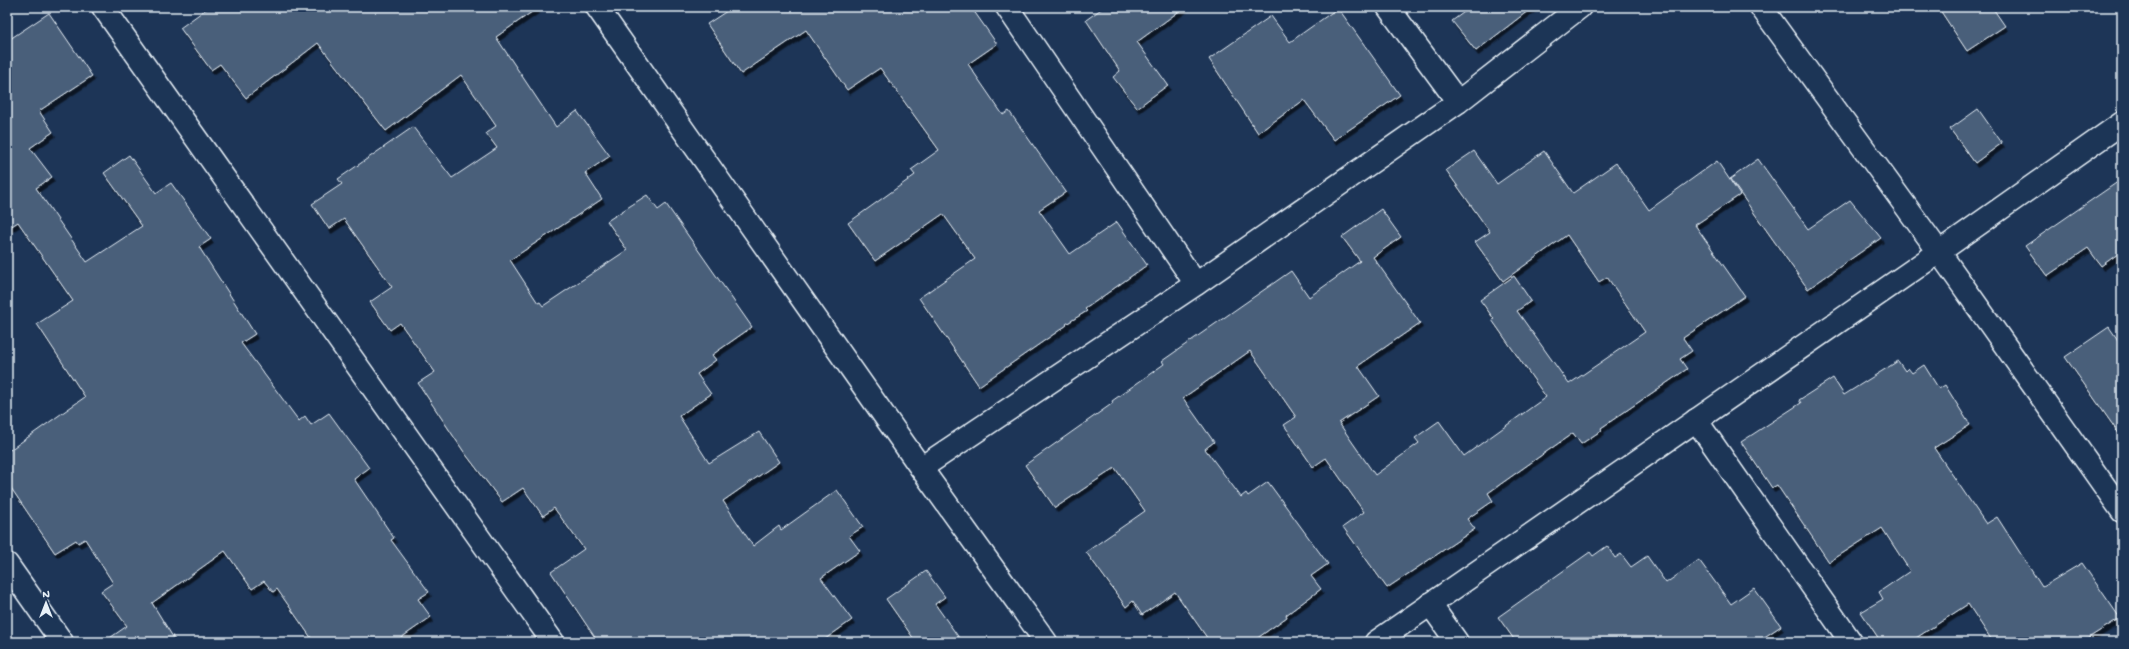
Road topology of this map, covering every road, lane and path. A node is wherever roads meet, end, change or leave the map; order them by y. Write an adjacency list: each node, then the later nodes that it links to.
1 (103, 7): 17 (street)
2 (597, 7): 12 (street)
3 (1007, 7): 10 (street)
4 (1388, 7): 7 (street)
5 (1580, 7): 7 (street)
6 (1761, 7): 9 (street)
7 (1458, 102): 10 (street)
8 (2122, 123): 9 (street)
9 (1939, 252): 11 (street); 13 (street)
10 (1196, 284): 12 (street)
11 (1696, 420): 15 (street); 21 (street)
12 (921, 468): 18 (street)
13 (2122, 511)
14 (7, 564): 16 (street)
15 (1430, 604): 19 (street); 20 (street)
16 (62, 642)
17 (553, 642)
18 (1046, 642)
19 (1376, 642)
20 (1457, 642)
21 (1851, 642)

